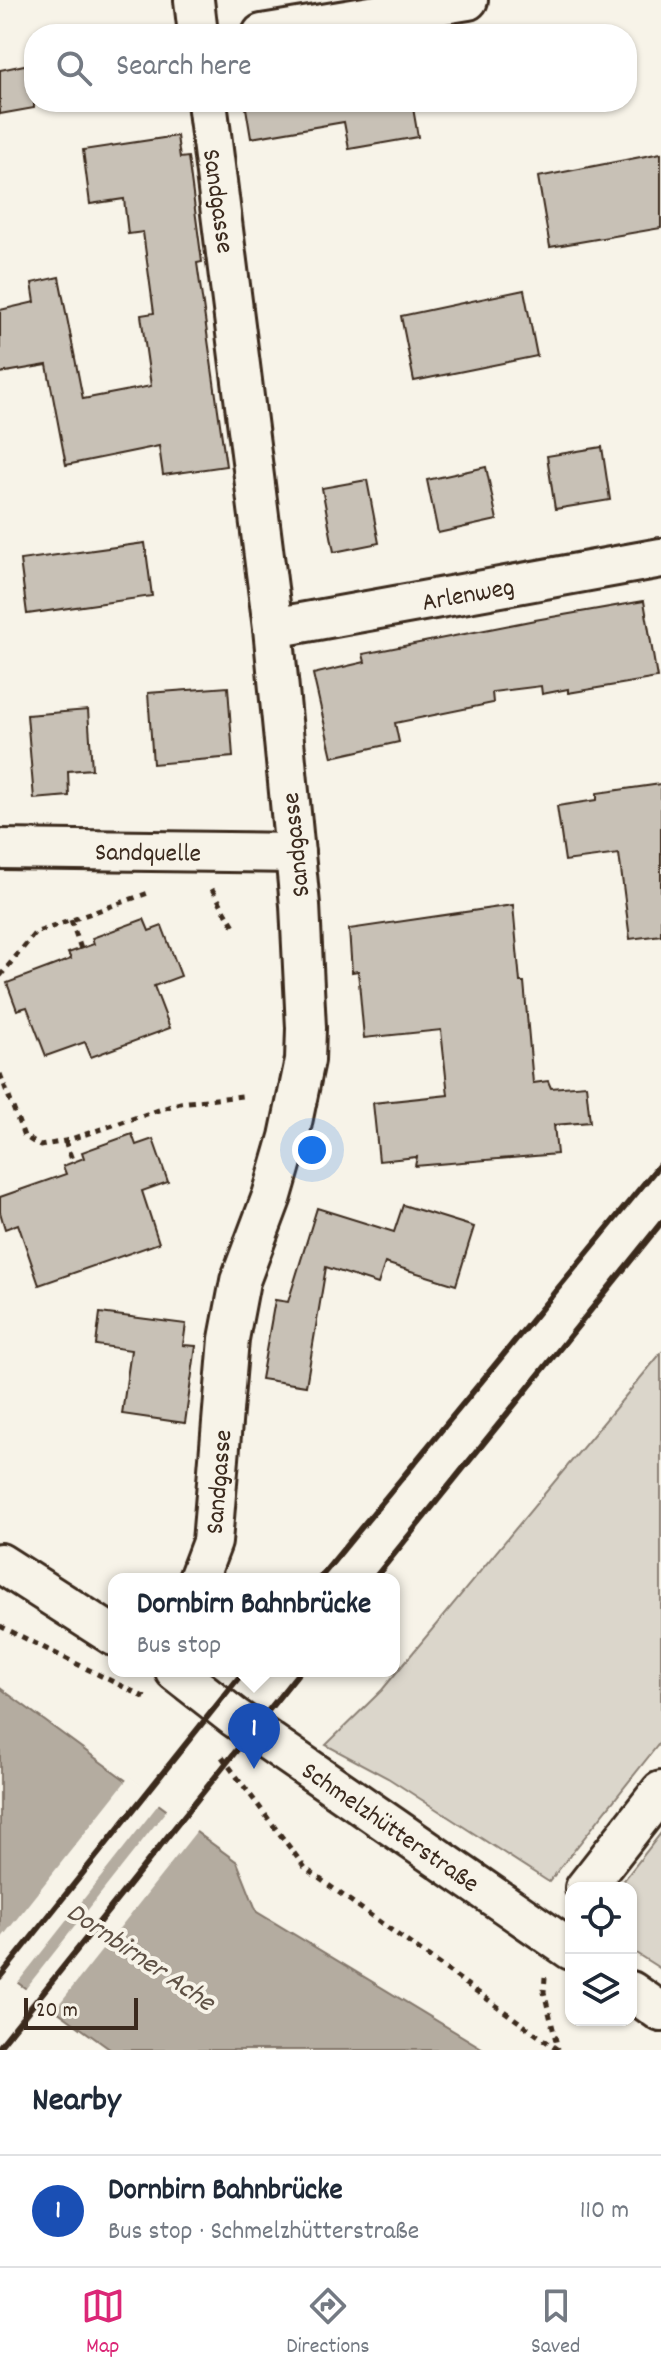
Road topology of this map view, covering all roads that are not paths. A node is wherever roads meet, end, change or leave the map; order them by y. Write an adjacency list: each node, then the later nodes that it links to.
1 (194, 0): 3 (street)
2 (468, 0): 4 (street)
3 (197, 24)
4 (323, 24)
5 (208, 112): 7 (street, Sandgasse)
6 (661, 558): 7 (street, Arlenweg)
7 (273, 628): 9 (street, Sandgasse)
8 (0, 849): 9 (street, Sandquelle)
9 (295, 853): 11 (street, Sandgasse)
10 (0, 1563): 12 (street)
11 (200, 1573)
12 (108, 1632)
13 (165, 1686): 17 (street, Schmelzhütterstraße)
14 (661, 1791): 15 (street)
15 (590, 1882)
16 (565, 1922): 17 (street)
17 (555, 1950)
18 (637, 1995): 19 (street)
19 (661, 2012)

